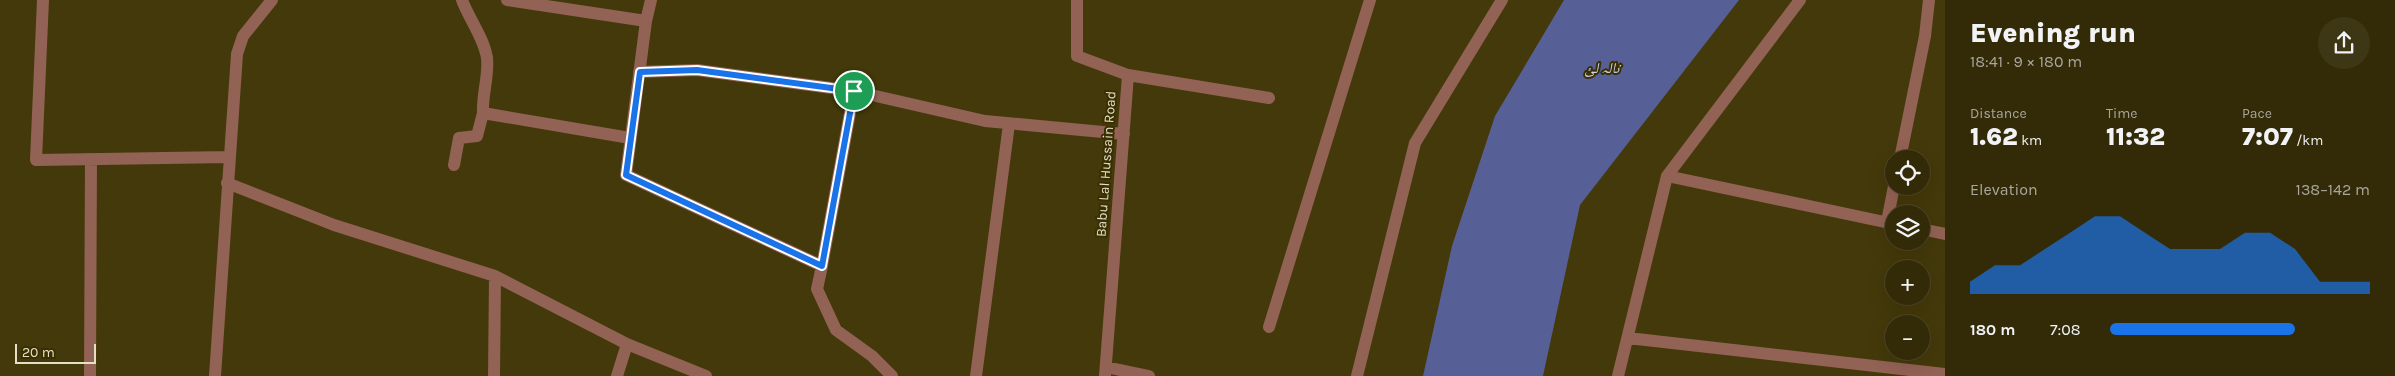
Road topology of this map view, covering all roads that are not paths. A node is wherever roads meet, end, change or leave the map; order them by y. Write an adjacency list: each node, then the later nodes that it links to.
1 (43, 0): 22 (street)
2 (272, 0): 21 (street)
3 (462, 0): 16 (street)
4 (507, 0): 11 (street)
5 (651, 0): 11 (street)
6 (1077, 0): 13 (street, Babu Lal Hussain Road)
7 (1370, 0): 31 (street)
8 (1502, 0): 44 (street)
9 (1800, 0): 24 (street)
10 (1929, 0): 20 (street)
11 (646, 21): 12 (street)
12 (640, 72): 14 (street); 19 (street)
13 (1128, 75): 15 (street); 18 (street, Babu Lal Hussain Road)
14 (854, 91): 17 (street); 29 (street)
15 (1269, 98)
16 (483, 113): 19 (street); 23 (street)
17 (1009, 124): 18 (street); 42 (street)
18 (1124, 134): 34 (street, Babu Lal Hussain Road)
19 (630, 138): 29 (street)
20 (1902, 150)
21 (229, 157): 22 (street); 25 (street)
22 (91, 160): 36 (street)
23 (454, 165)
24 (1667, 176): 26 (street); 32 (street)
25 (227, 183): 30 (street); 37 (street)
26 (1885, 222)
27 (1930, 231): 28 (street)
28 (1945, 234)
29 (822, 266): 41 (street)
30 (495, 276): 33 (street); 38 (street)
31 (1269, 327)
32 (1628, 338): 35 (street); 45 (street)
33 (628, 344): 39 (street); 40 (street)
34 (1106, 371): 43 (street)
35 (1945, 374)
36 (90, 376)
37 (215, 376)
38 (494, 376)
39 (617, 376)
40 (706, 376)
41 (892, 376)
42 (976, 376)
43 (1150, 376)
44 (1356, 376)
45 (1618, 376)

